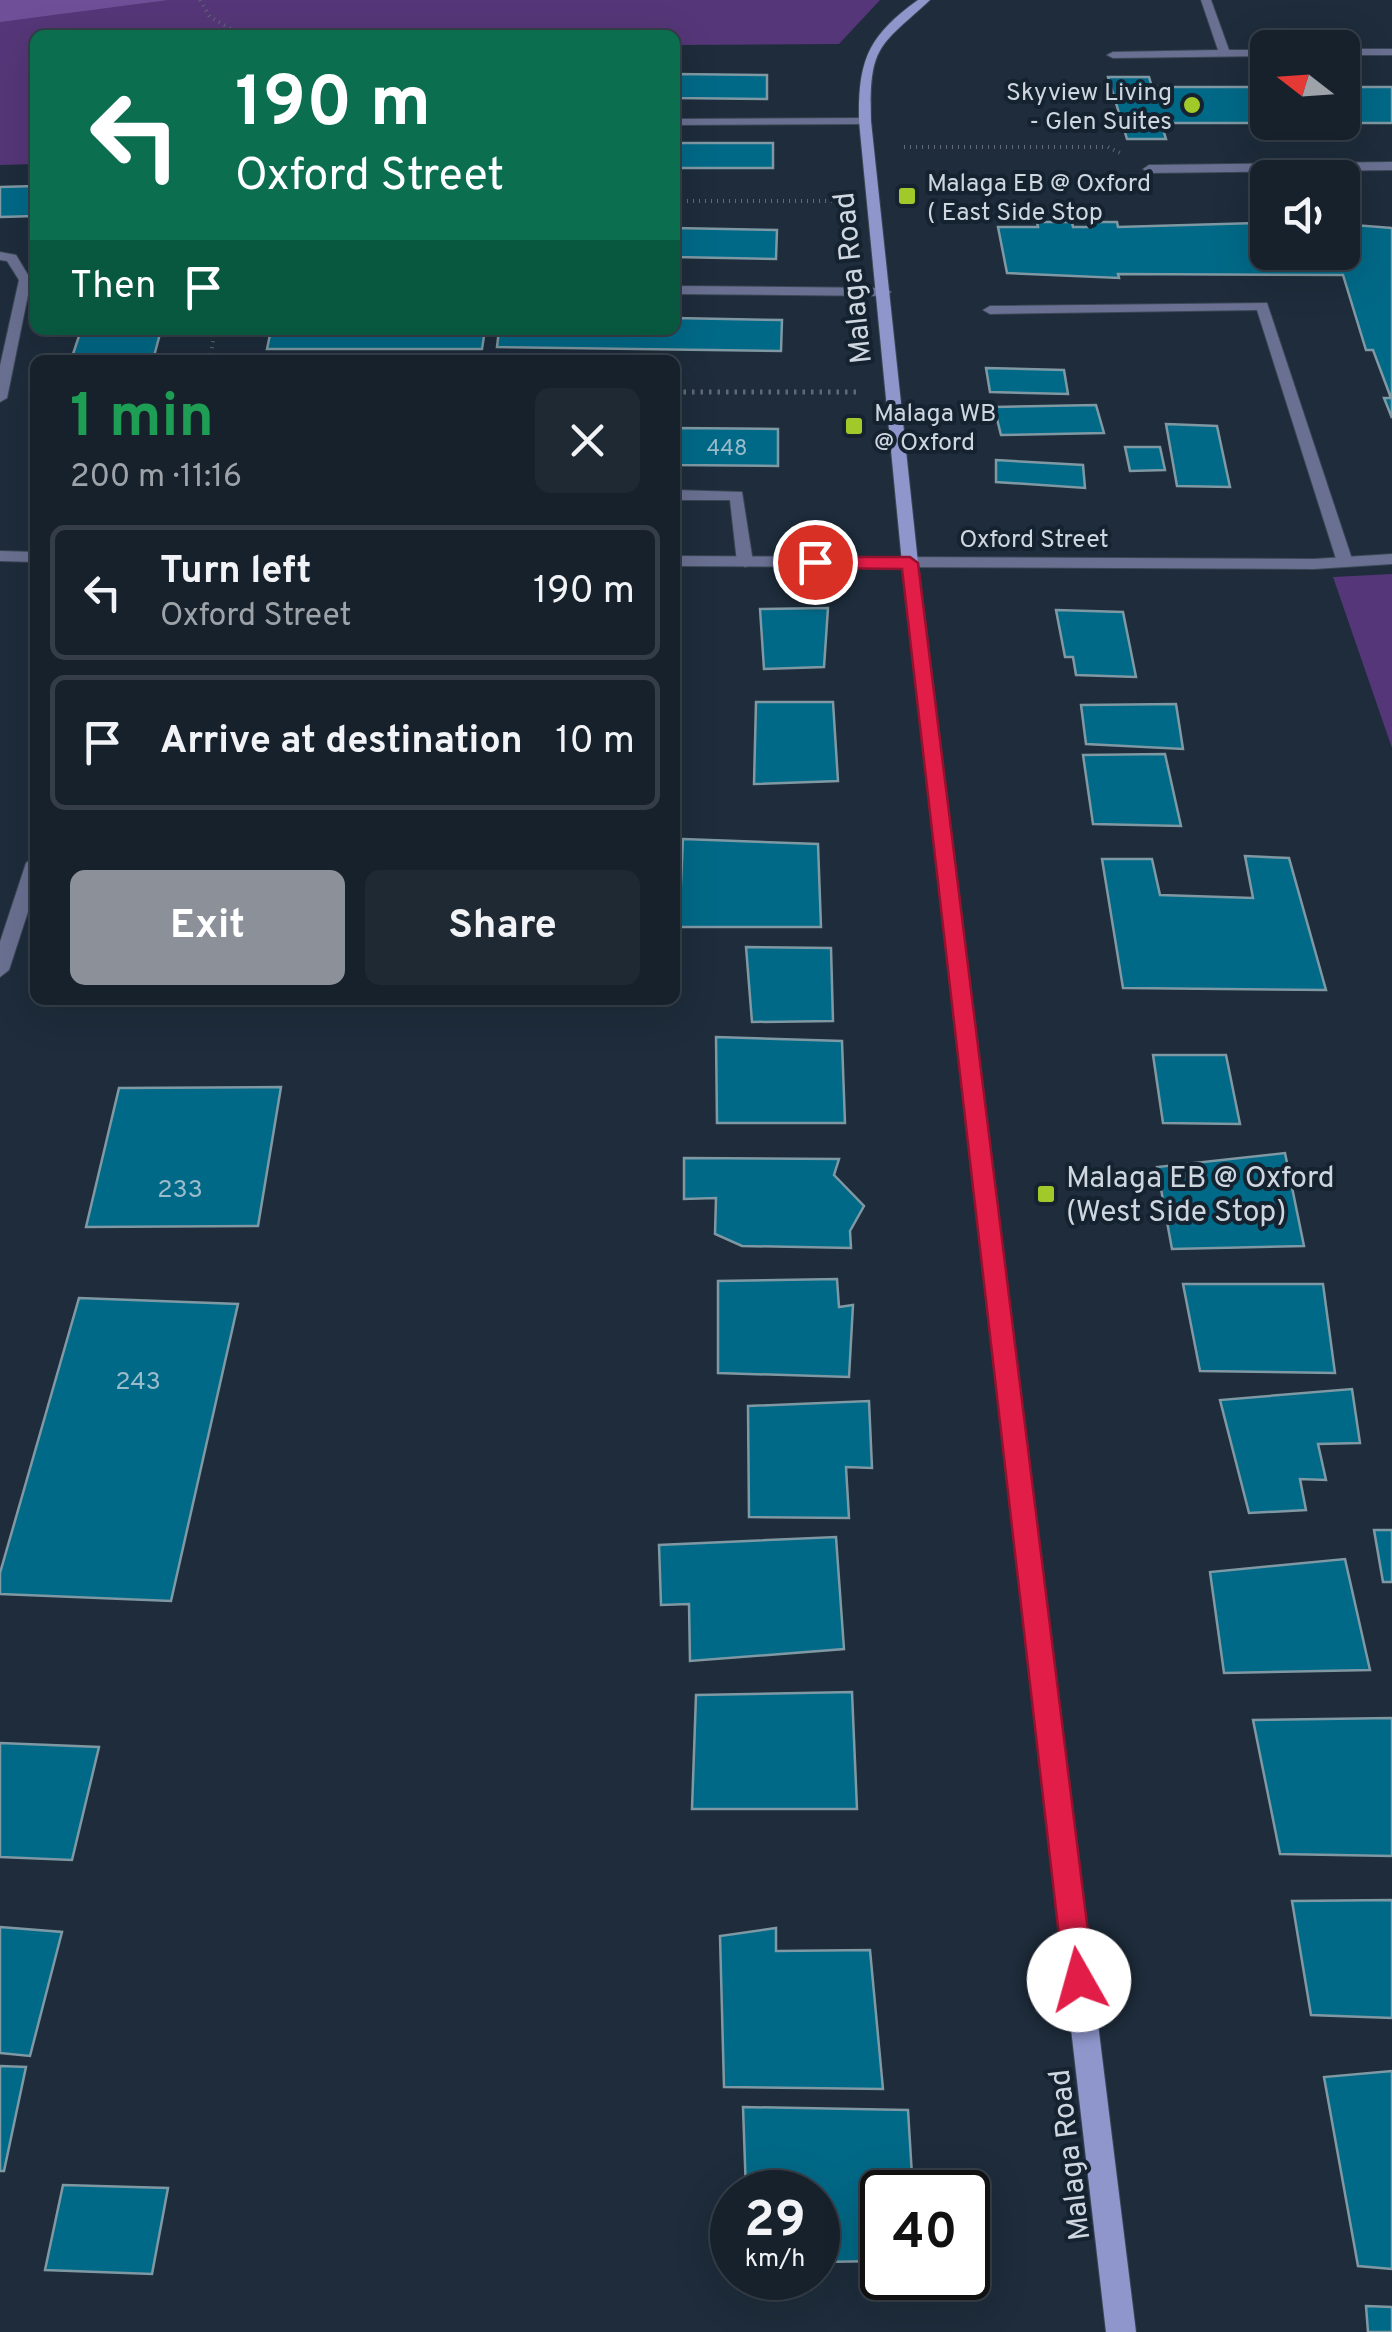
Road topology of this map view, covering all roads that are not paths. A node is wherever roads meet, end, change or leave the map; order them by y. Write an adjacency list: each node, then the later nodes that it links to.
1 (925, 0): 8 (street, Malaga Road)
2 (1206, 0): 6 (street)
3 (1360, 52): 4 (street)
4 (1392, 52)
5 (1250, 53): 6 (street)
6 (1225, 54): 7 (street)
7 (1113, 56)
8 (865, 121): 9 (street); 14 (street, Malaga Road)
9 (680, 122)
10 (1392, 166): 11 (street)
11 (1148, 169)
12 (0, 256): 16 (street)
13 (680, 290): 14 (street)
14 (885, 292): 25 (street, Malaga Road)
15 (990, 310): 24 (street)
16 (4, 351): 17 (street)
17 (0, 398)
18 (680, 495): 23 (street)
19 (0, 556): 20 (street)
20 (30, 557)
21 (1392, 560): 24 (street, Oxford Street)
22 (680, 561): 23 (street, Oxford Street)
23 (745, 562): 25 (street, Oxford Street)
24 (1345, 562): 25 (street, Oxford Street)
25 (910, 563): 28 (street, Malaga Road)
26 (30, 878): 27 (street)
27 (0, 970)
28 (1121, 2332)

